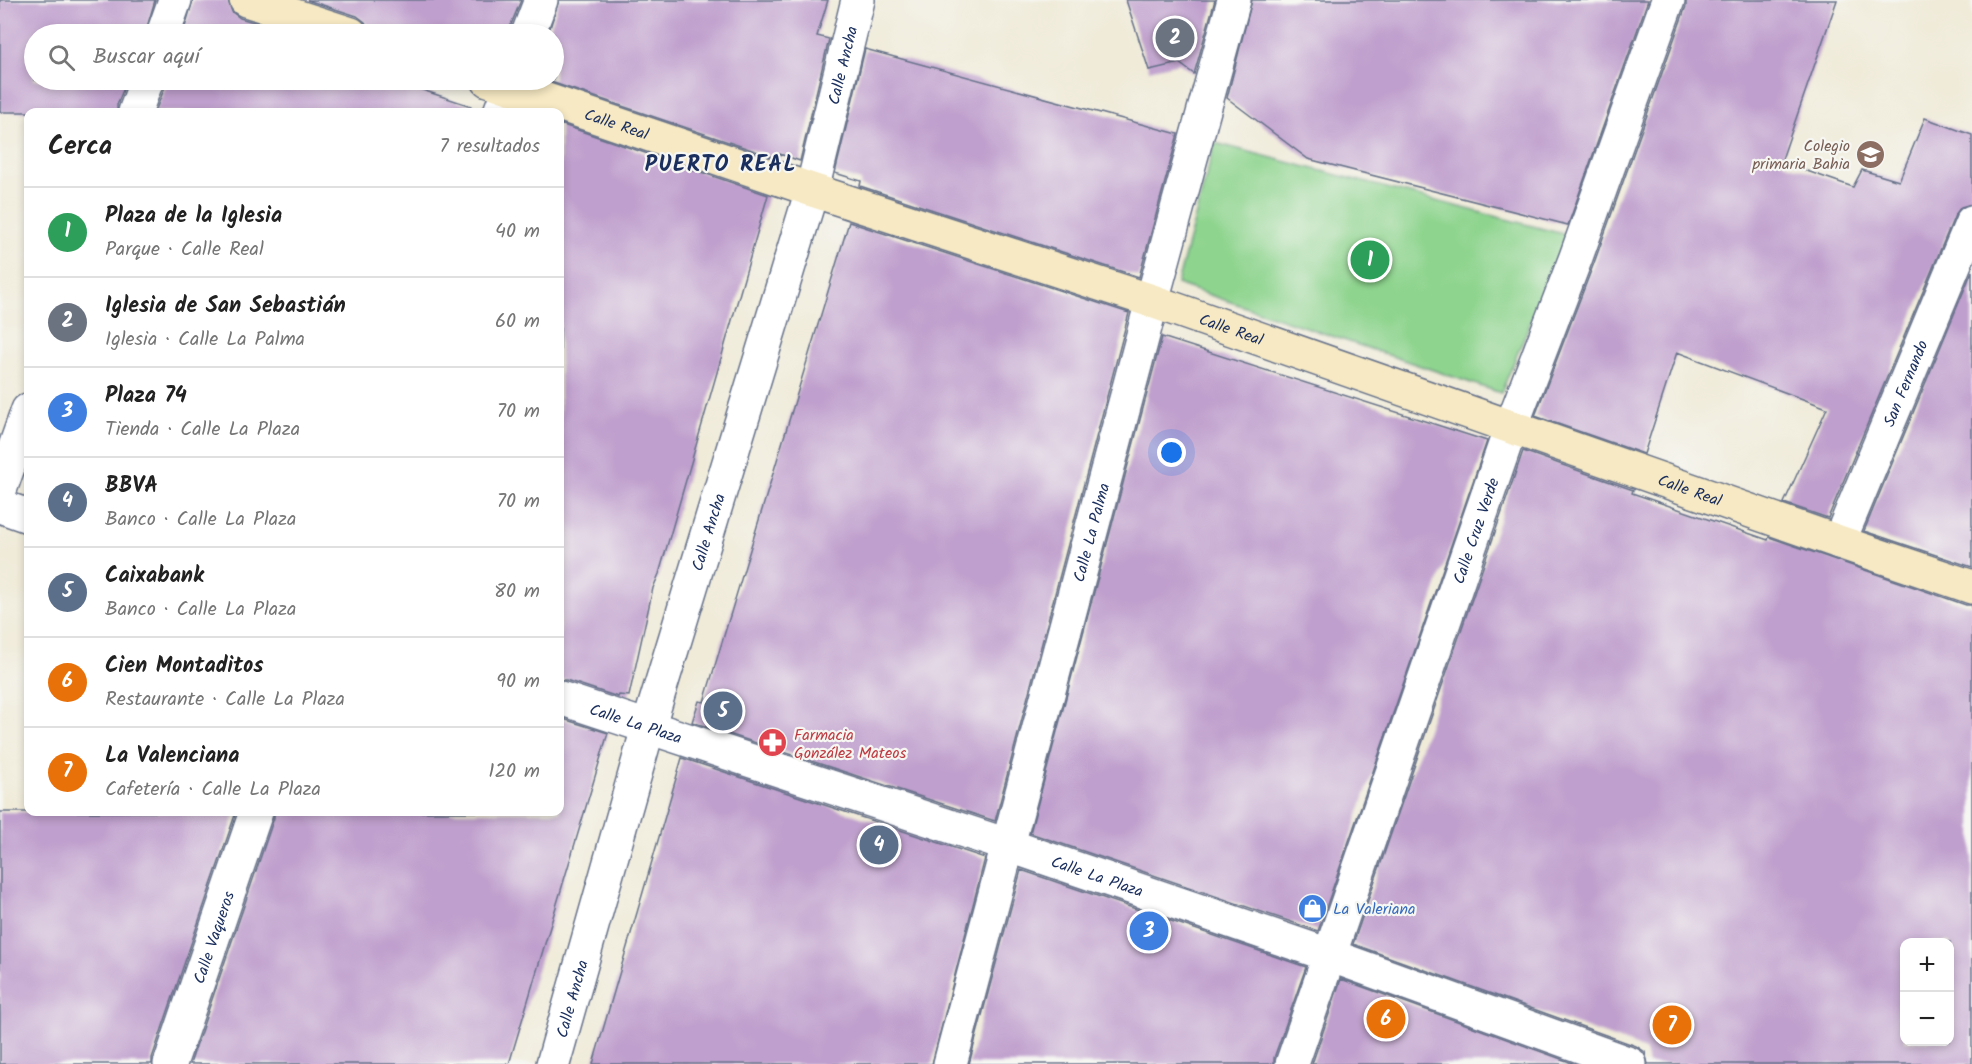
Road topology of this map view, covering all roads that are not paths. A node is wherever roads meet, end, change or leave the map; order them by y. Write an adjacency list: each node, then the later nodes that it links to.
1 (175, 0): 7 (street)
2 (246, 0): 8 (street)
3 (541, 0): 9 (street)
4 (858, 0): 15 (street, Calle Ancha)
5 (1234, 0): 17 (street, Calle La Palma)
6 (1668, 0): 19 (street, Calle Cruz Verde)
7 (167, 24)
8 (320, 24)
9 (532, 24)
10 (143, 90): 12 (street)
11 (502, 90): 13 (street, Calle Real)
12 (136, 108)
13 (558, 108)
14 (564, 110): 15 (street, Calle Real)
15 (812, 190): 17 (street, Calle Real); 26 (street, Calle Ancha)
16 (1972, 222): 23 (street, San Fernando)
17 (1152, 301): 19 (street, Calle Real); 28 (street, Calle La Palma)
18 (24, 421): 20 (street)
19 (1511, 427): 23 (street, Calle Real); 29 (street, Calle Cruz Verde)
20 (0, 490)
21 (0, 506): 22 (street)
22 (24, 515)
23 (1839, 542): 24 (street, Calle Real)
24 (1972, 587)
25 (564, 699): 26 (street, Calle La Plaza)
26 (648, 728): 28 (street, Calle La Plaza); 31 (street, Calle Ancha)
27 (255, 816): 30 (street, Calle Vaqueros)
28 (1007, 845): 29 (street, Calle La Plaza); 32 (street, Calle La Palma)
29 (1329, 955): 33 (street, Calle Cruz Verde); 34 (street, Calle La Plaza)
30 (170, 1064)
31 (553, 1064)
32 (950, 1064)
33 (1292, 1064)
34 (1630, 1064)

